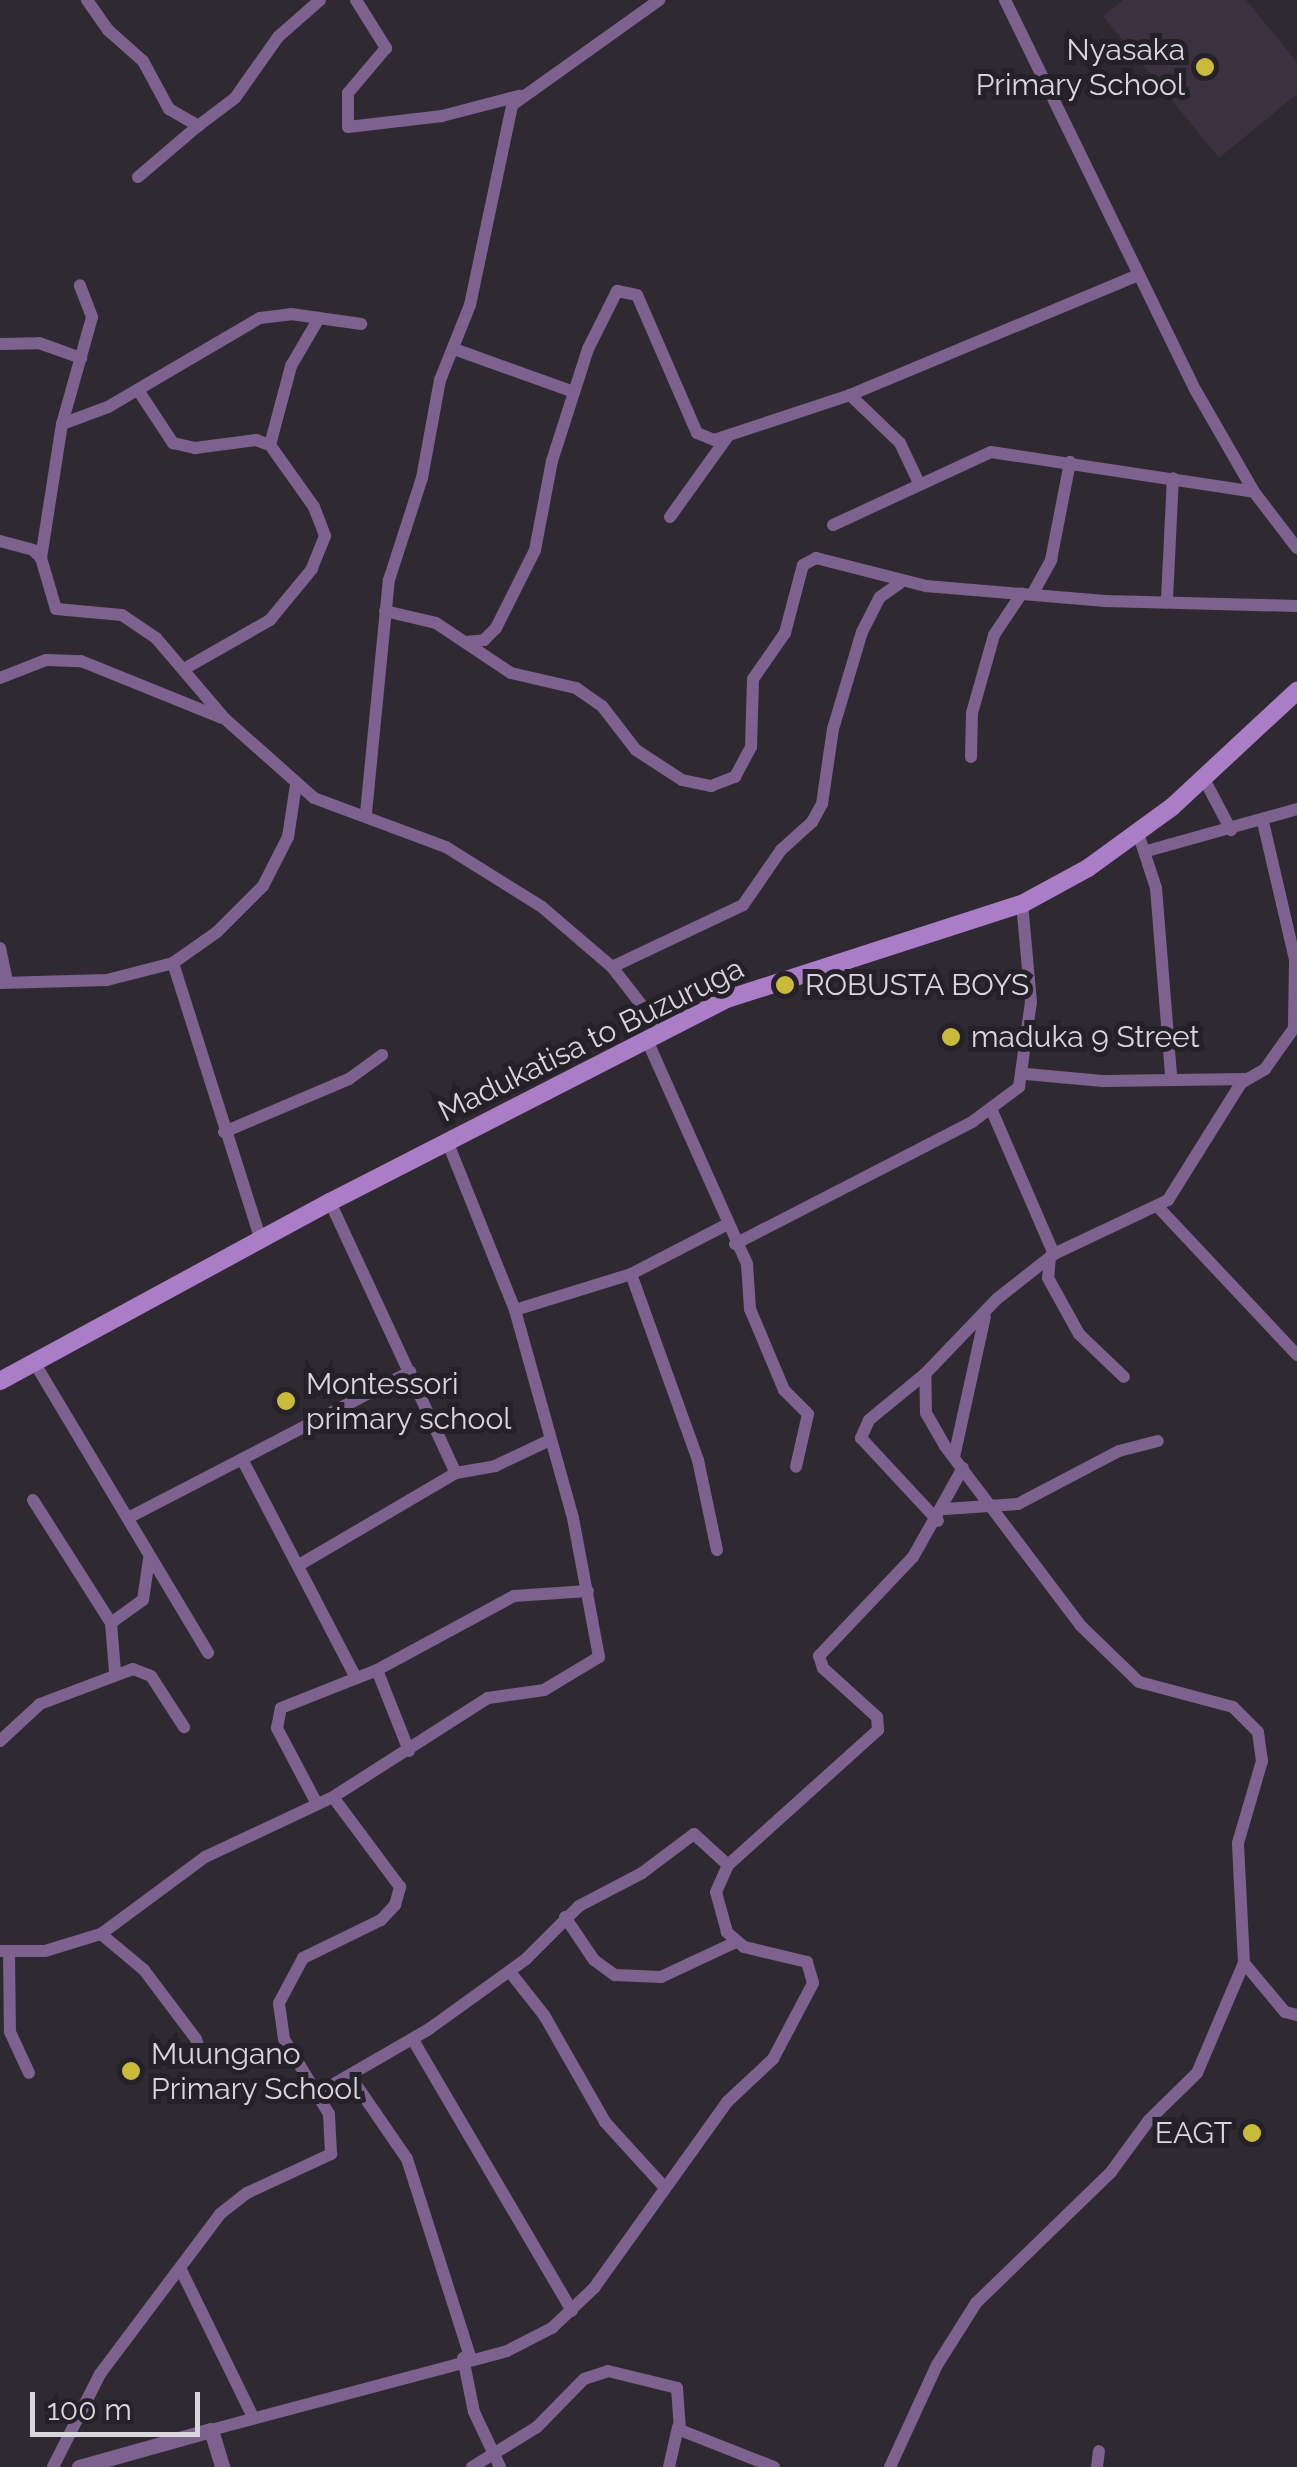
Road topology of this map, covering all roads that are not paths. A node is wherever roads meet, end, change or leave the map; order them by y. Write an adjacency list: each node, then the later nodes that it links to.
1 (87, 0): 7 (street)
2 (320, 0): 7 (street)
3 (356, 0): 6 (street)
4 (1005, 0): 9 (street)
5 (655, 2): 6 (street)
6 (519, 96): 14 (street)
7 (198, 126): 8 (street)
8 (138, 177)
9 (1138, 275): 18 (street); 25 (street)
10 (80, 285): 15 (street)
11 (318, 318): 12 (street); 16 (street); 21 (street)
12 (361, 324)
13 (0, 344): 15 (street)
14 (454, 349): 17 (street); 35 (street)
15 (80, 358): 19 (street)
16 (138, 390): 19 (street); 21 (street)
17 (574, 392): 20 (street); 36 (street)
18 (850, 396): 20 (street); 24 (street)
19 (62, 424): 30 (street)
20 (728, 436): 26 (street)
21 (270, 445): 37 (street)
22 (1070, 462): 23 (street); 24 (street); 32 (street)
23 (1174, 478): 25 (street); 33 (street)
24 (918, 481): 27 (street)
25 (1254, 492): 29 (street)
26 (670, 517)
27 (833, 525)
28 (0, 542): 30 (street)
29 (1297, 548)
30 (40, 558): 37 (street)
31 (900, 583): 32 (street); 36 (street); 53 (street)
32 (1028, 593): 33 (street); 41 (street)
33 (1167, 598): 34 (street)
34 (1297, 606)
35 (385, 611): 36 (street); 45 (street)
36 (466, 642)
37 (186, 668): 40 (street)
38 (0, 678): 40 (street)
39 (1297, 691): 42 (main road, Madukatisa to Buzuruga)
40 (224, 718): 43 (street)
41 (972, 757)
42 (1204, 779): 47 (street); 48 (main road, Madukatisa to Buzuruga)
43 (296, 785): 45 (street); 52 (street)
44 (1297, 809): 46 (street)
45 (366, 813): 53 (street)
46 (1263, 822): 47 (street); 55 (street)
47 (1231, 830): 49 (street)
48 (1138, 833): 49 (street); 50 (main road, Madukatisa to Buzuruga)
49 (1147, 850): 59 (street)
50 (1022, 904): 56 (main road, Madukatisa to Buzuruga); 58 (street)
51 (0, 948): 54 (street)
52 (172, 962): 54 (street); 62 (street)
53 (612, 967): 56 (street)
54 (3, 982)
55 (1296, 1025): 60 (street)
56 (653, 1034): 63 (main road, Madukatisa to Buzuruga); 66 (street)
57 (382, 1056): 62 (street)
58 (1026, 1074): 59 (street); 61 (street)
59 (1171, 1076): 60 (street)
60 (1246, 1079): 65 (street)
61 (992, 1111): 68 (street); 69 (street)
62 (224, 1132): 67 (street)
63 (447, 1141): 64 (main road, Madukatisa to Buzuruga); 72 (street)
64 (330, 1202): 67 (main road, Madukatisa to Buzuruga); 75 (street)
65 (1159, 1208): 69 (street); 73 (street)
66 (726, 1225): 68 (street); 70 (street)
67 (261, 1241): 74 (main road, Madukatisa to Buzuruga)
68 (734, 1244): 83 (street)
69 (1052, 1255): 71 (street); 77 (street)
70 (631, 1274): 72 (street); 89 (street)
71 (987, 1309): 76 (street); 82 (street)
72 (515, 1310): 79 (street)
73 (1297, 1355)
74 (34, 1362): 78 (main road, Madukatisa to Buzuruga); 88 (street)
75 (410, 1372): 81 (street); 84 (street)
76 (925, 1374): 82 (street); 87 (street)
77 (1124, 1378)
78 (0, 1381)
79 (548, 1440): 84 (street); 92 (street)
80 (1158, 1441): 86 (street)
81 (242, 1459): 88 (street); 91 (street)
82 (958, 1463): 86 (street); 87 (street)
83 (796, 1466)
84 (456, 1473): 91 (street)
85 (33, 1500): 93 (street)
86 (990, 1502): 87 (street); 108 (street)
87 (941, 1515): 103 (street)
88 (128, 1518): 90 (street)
89 (717, 1550)
90 (149, 1554): 93 (street); 94 (street)
91 (299, 1565): 97 (street)
92 (588, 1591): 95 (street); 100 (street)
93 (111, 1623): 96 (street)
94 (208, 1653)
95 (377, 1670): 97 (street); 100 (street)
96 (115, 1672): 98 (street); 99 (street)
97 (356, 1678): 102 (street)
98 (184, 1727)
99 (0, 1741)
100 (409, 1751): 101 (street)
101 (333, 1796): 102 (street); 115 (street)
102 (317, 1804): 105 (street)
103 (728, 1865): 104 (street); 106 (street)
104 (565, 1917): 106 (street); 109 (street)
105 (100, 1934): 107 (street); 112 (street)
106 (736, 1942): 116 (street)
107 (4, 1952): 113 (street)
108 (1244, 1963): 110 (street); 131 (street)
109 (510, 1972): 111 (street); 116 (street)
110 (1297, 2015)
111 (414, 2040): 114 (street); 118 (street)
112 (202, 2058)
113 (29, 2073)
114 (350, 2076): 115 (street); 119 (street)
115 (320, 2092): 117 (street)
116 (665, 2188): 118 (street)
117 (181, 2270): 120 (street); 125 (street)
118 (572, 2311): 119 (street)
119 (466, 2358): 120 (street); 124 (street)
120 (252, 2414): 122 (street)
121 (678, 2427): 124 (street); 129 (street); 130 (street)
122 (210, 2430): 126 (street); 127 (street)
123 (1098, 2451): 132 (street)
124 (496, 2461): 128 (street)
125 (53, 2467)
126 (79, 2467)
127 (222, 2467)
128 (472, 2467)
129 (669, 2467)
130 (774, 2467)
131 (890, 2467)
132 (1096, 2467)

